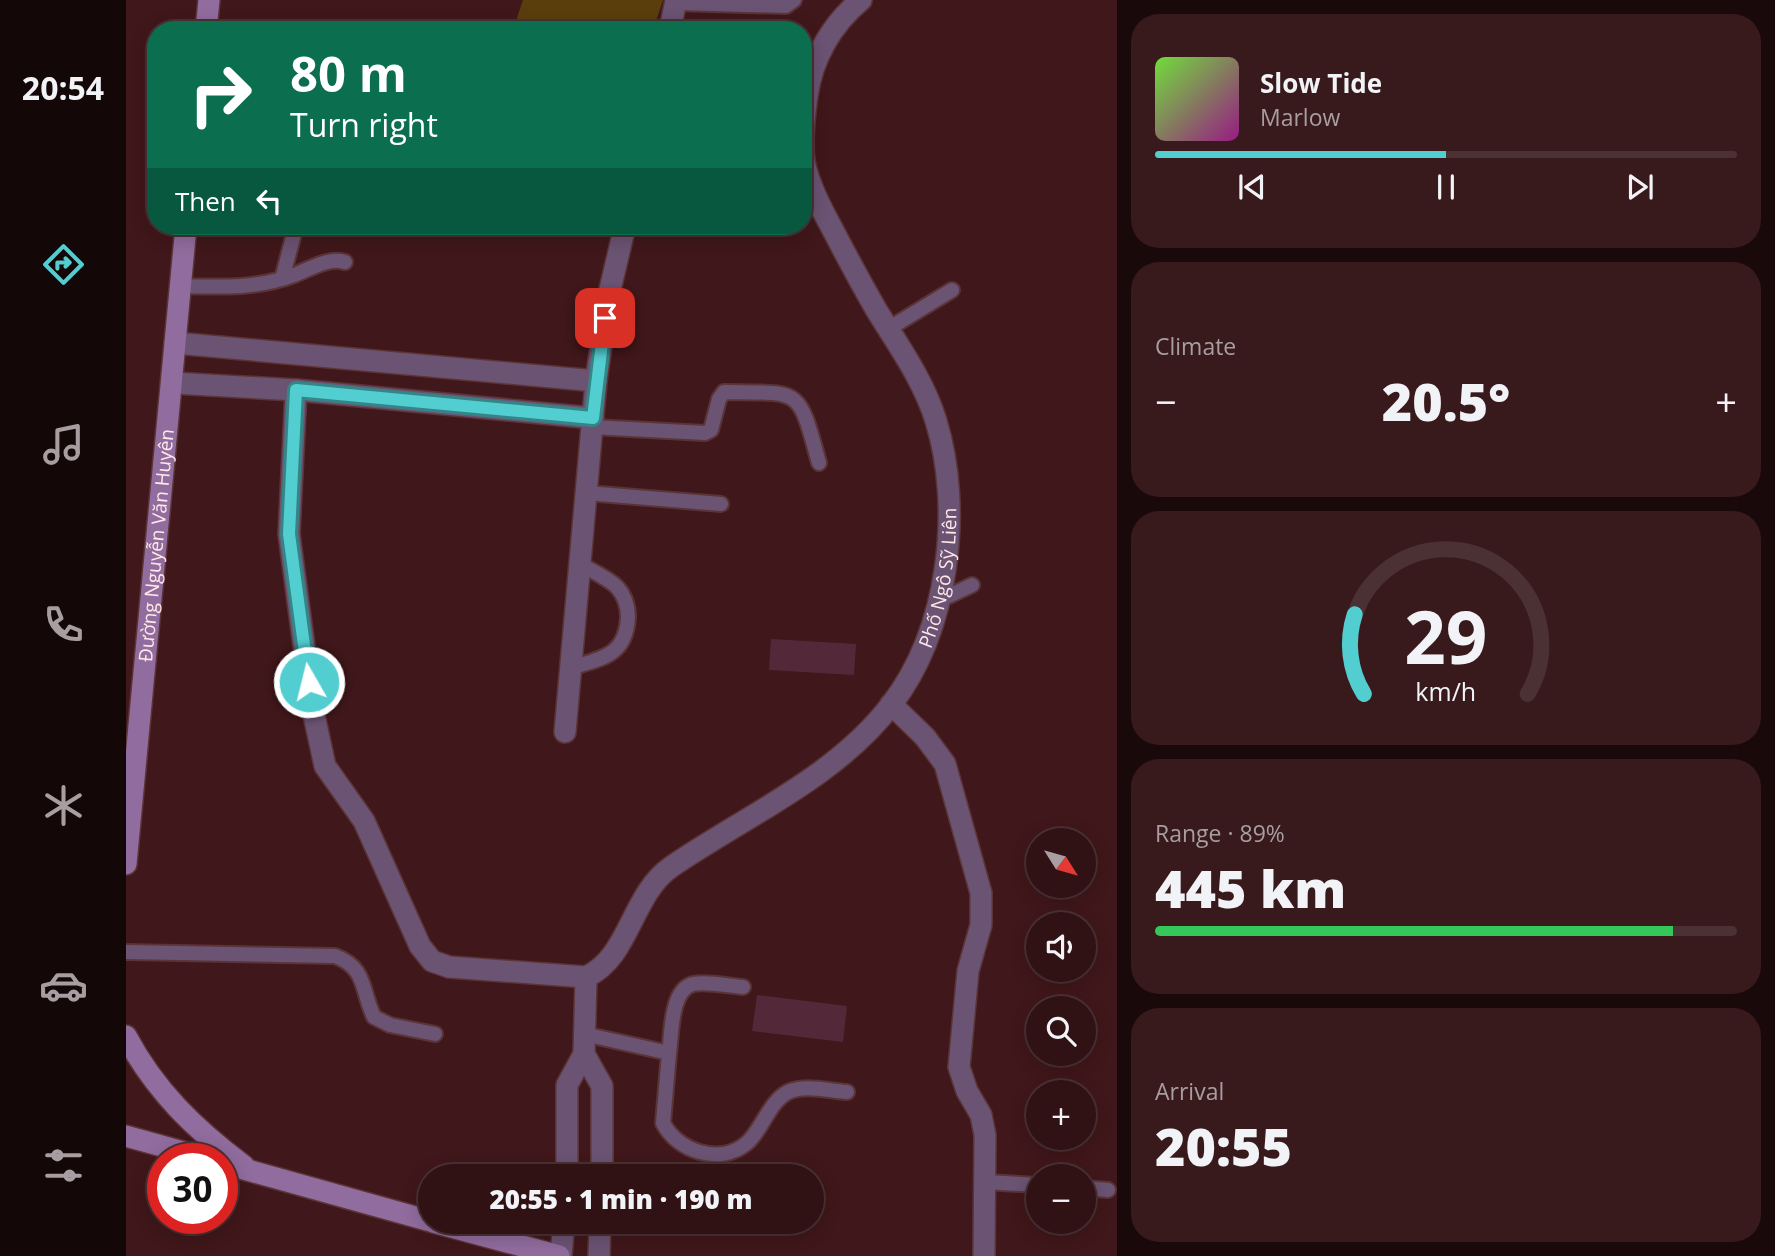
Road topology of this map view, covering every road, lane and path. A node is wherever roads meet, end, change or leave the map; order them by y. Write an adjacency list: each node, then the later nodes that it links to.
1 (209, 0): 5 (street)
2 (793, 0): 4 (lane)
3 (861, 0): 7 (street, Phố Ngô Sỹ Liên)
4 (676, 1): 6 (street)
5 (207, 21)
6 (672, 21)
7 (812, 74)
8 (812, 185): 16 (street, Phố Ngô Sỹ Liên)
9 (185, 235): 14 (street, Đường Nguyễn Văn Huyên)
10 (294, 235): 13 (lane)
11 (623, 235): 18 (street)
12 (345, 262): 13 (lane)
13 (282, 279): 14 (lane)
14 (180, 286): 17 (street, Đường Nguyễn Văn Huyên)
15 (952, 290): 16 (lane)
16 (888, 329): 27 (street, Phố Ngô Sỹ Liên)
17 (175, 343): 18 (street); 19 (street, Đường Nguyễn Văn Huyên)
18 (596, 381): 21 (street)
19 (173, 383): 20 (street); 31 (street, Đường Nguyễn Văn Huyên)
20 (296, 390): 21 (street); 33 (street)
21 (593, 423): 22 (lane); 23 (street)
22 (819, 463)
23 (587, 493): 24 (lane); 25 (street)
24 (722, 504)
25 (580, 564): 28 (street); 28 (lane)
26 (972, 585): 27 (lane)
27 (939, 595): 29 (street, Phố Ngô Sỹ Liên)
28 (570, 668): 30 (street)
29 (891, 704): 33 (street, Phố Ngô Sỹ Liên); 46 (street)
30 (565, 732)
31 (126, 864)
32 (126, 952): 35 (lane)
33 (586, 977): 37 (street)
34 (743, 987): 38 (lane)
35 (435, 1034)
36 (126, 1035): 45 (street)
37 (584, 1044): 38 (lane); 42 (street); 43 (street)
38 (669, 1053): 39 (lane)
39 (847, 1092)
40 (126, 1136): 41 (street)
41 (151, 1143)
42 (567, 1164)
43 (602, 1164)
44 (238, 1168): 45 (street)
45 (251, 1172): 50 (street)
46 (985, 1182): 47 (lane); 56 (street)
47 (1026, 1184)
48 (1096, 1189): 49 (lane)
49 (1108, 1190)
50 (418, 1217)
51 (480, 1234): 54 (street)
52 (563, 1234): 54 (street)
53 (600, 1234): 55 (street)
54 (560, 1256)
55 (599, 1256)
56 (984, 1256)

